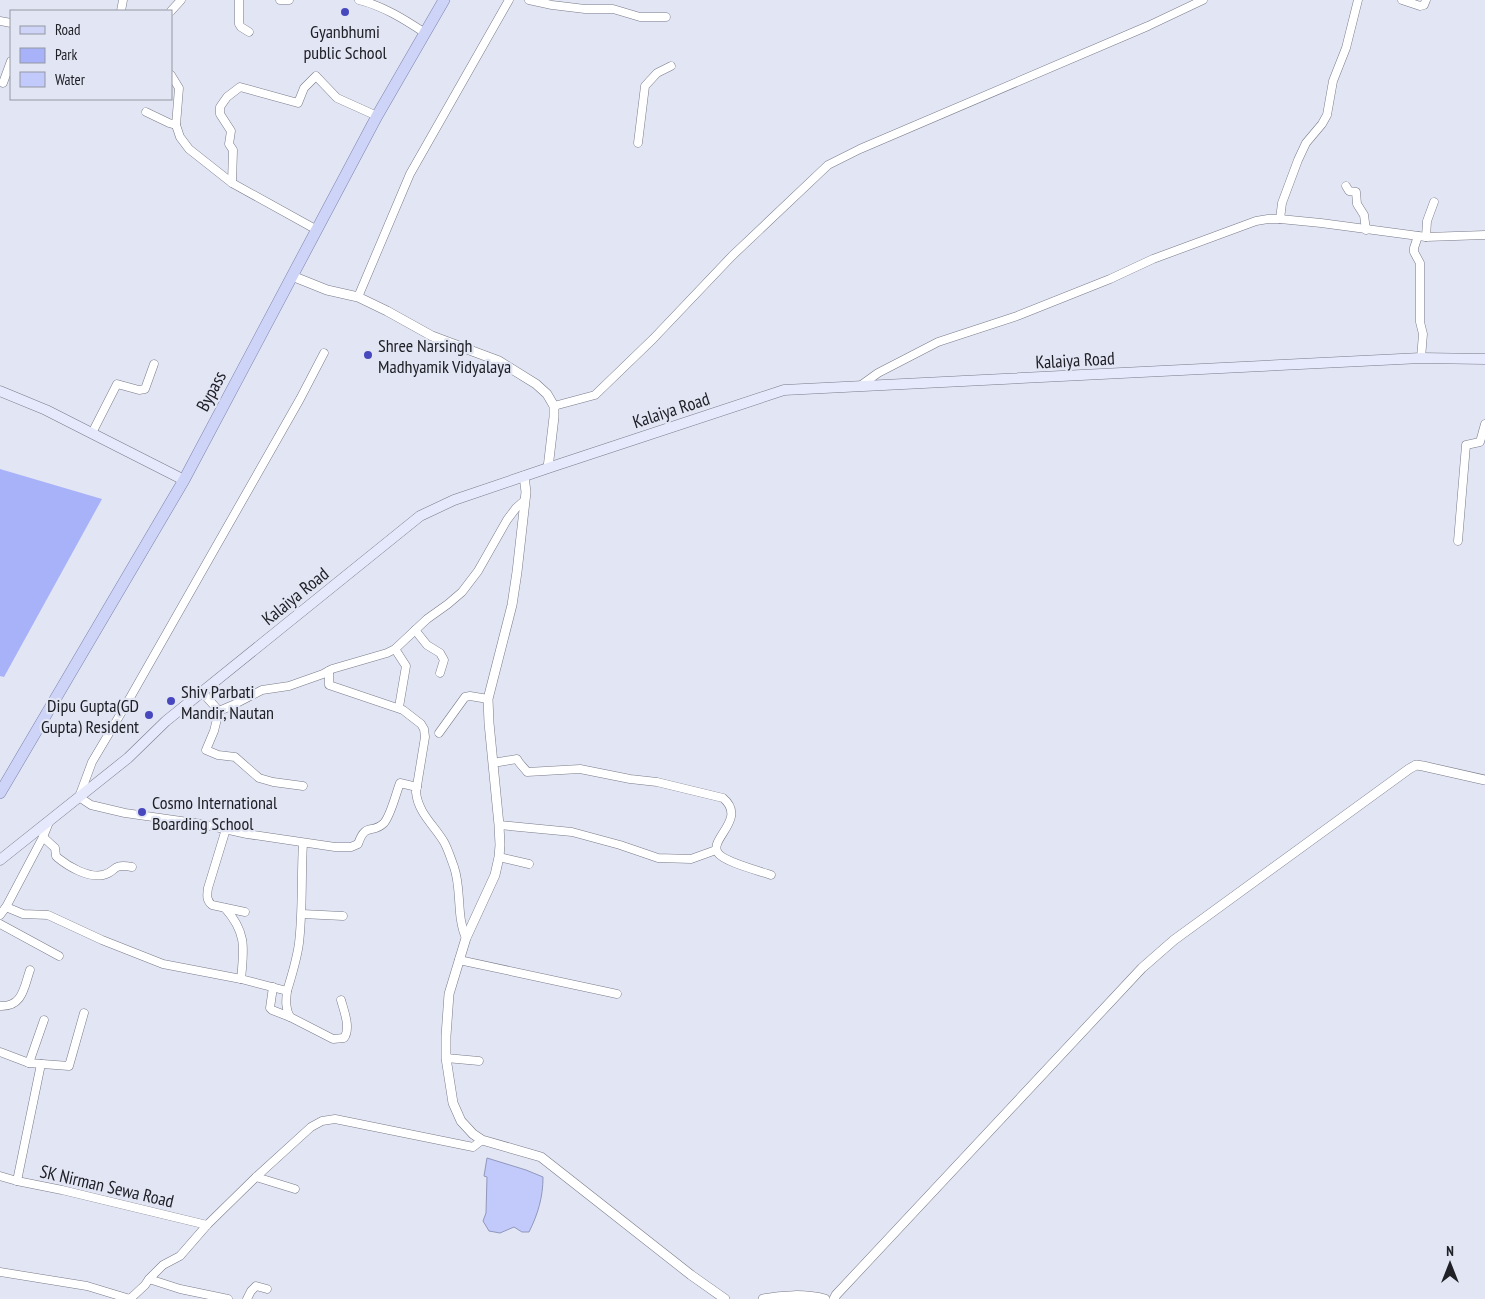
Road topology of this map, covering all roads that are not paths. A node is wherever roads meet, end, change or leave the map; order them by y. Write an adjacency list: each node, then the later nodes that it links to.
1 (181, 0): 13 (street)
2 (239, 0): 15 (street)
3 (280, 0): 4 (street)
4 (289, 0)
5 (359, 0): 16 (street)
6 (444, 0): 16 (main road, Bypass)
7 (509, 0): 34 (street)
8 (529, 0): 14 (street)
9 (1203, 0): 41 (street)
10 (1358, 0): 28 (street)
11 (1402, 0): 12 (street)
12 (1426, 0)
13 (172, 10)
14 (666, 17)
15 (249, 32)
16 (425, 33): 22 (main road, Bypass)
17 (10, 64): 20 (street)
18 (671, 66): 24 (street)
19 (172, 77): 23 (street)
20 (3, 83)
21 (146, 112): 23 (street)
22 (377, 116): 25 (street); 29 (main road, Bypass)
23 (176, 125): 25 (street)
24 (638, 143)
25 (232, 183): 29 (street)
26 (1346, 186): 30 (street)
27 (1434, 202): 32 (street)
28 (1280, 219): 30 (street); 39 (street)
29 (317, 230): 33 (main road, Bypass)
30 (1366, 230): 32 (street)
31 (1485, 235): 32 (street)
32 (1422, 237): 36 (street)
33 (292, 276): 34 (street); 46 (main road, Bypass)
34 (358, 297): 41 (street)
35 (324, 353): 63 (street)
36 (1421, 358): 37 (main road, Kalaiya Road); 39 (main road, Kalaiya Road)
37 (1485, 359)
38 (154, 364): 43 (street)
39 (859, 386): 44 (main road, Kalaiya Road)
40 (0, 391): 43 (main road)
41 (554, 406): 44 (street)
42 (1485, 424): 48 (street)
43 (92, 433): 46 (main road)
44 (548, 468): 45 (main road, Kalaiya Road)
45 (524, 476): 47 (street); 53 (main road, Kalaiya Road)
46 (184, 480): 62 (main road, Bypass)
47 (525, 500): 49 (street); 54 (street)
48 (1458, 541)
49 (415, 630): 50 (street); 52 (street)
50 (395, 649): 51 (street); 55 (street)
51 (329, 671): 55 (street); 56 (street)
52 (440, 673)
53 (202, 692): 56 (street); 63 (main road, Kalaiya Road)
54 (488, 699): 57 (street); 58 (street)
55 (399, 707): 61 (street)
56 (219, 711): 60 (street)
57 (439, 733)
58 (493, 763): 65 (street); 69 (street)
59 (1485, 780): 115 (street)
60 (303, 786)
61 (417, 787): 68 (street); 82 (street)
62 (0, 793)
63 (80, 797): 64 (main road, Kalaiya Road); 66 (street)
64 (50, 820): 67 (street); 71 (main road, Kalaiya Road)
65 (499, 825): 69 (street); 70 (street)
66 (226, 829): 68 (street); 76 (street)
67 (43, 837): 73 (street); 75 (street)
68 (304, 842): 78 (street)
69 (716, 850): 74 (street)
70 (499, 857): 72 (street); 82 (street)
71 (0, 860)
72 (529, 864)
73 (132, 867)
74 (771, 875)
75 (6, 907): 79 (street); 86 (street)
76 (225, 908): 77 (street); 86 (street)
77 (245, 912)
78 (302, 914): 80 (street); 88 (street)
79 (0, 915)
80 (343, 916)
81 (0, 924): 83 (street)
82 (466, 938): 84 (street)
83 (59, 956)
84 (460, 960): 89 (street); 96 (street)
85 (30, 970): 91 (street)
86 (241, 979): 87 (street)
87 (273, 987): 88 (street); 93 (street)
88 (287, 991): 93 (street)
89 (617, 994)
90 (341, 1000): 93 (street)
91 (0, 1006)
92 (84, 1014): 99 (street)
93 (290, 1017)
94 (44, 1020): 98 (street)
95 (0, 1052): 98 (street)
96 (446, 1058): 97 (street); 100 (street)
97 (479, 1061)
98 (29, 1063): 99 (street)
99 (41, 1064): 103 (street)
100 (482, 1140): 102 (street); 112 (street)
101 (0, 1176): 103 (street, SK Nirman Sewa Road)
102 (256, 1176): 104 (street); 105 (street)
103 (17, 1181): 105 (street, SK Nirman Sewa Road)
104 (295, 1189)
105 (207, 1225): 107 (street)
106 (0, 1272): 107 (street)
107 (149, 1279): 109 (street)
108 (267, 1289): 111 (street)
109 (203, 1296): 110 (street)
110 (228, 1299)
111 (246, 1299)
112 (725, 1299)
113 (763, 1299): 114 (street)
114 (825, 1299)
115 (834, 1299)

